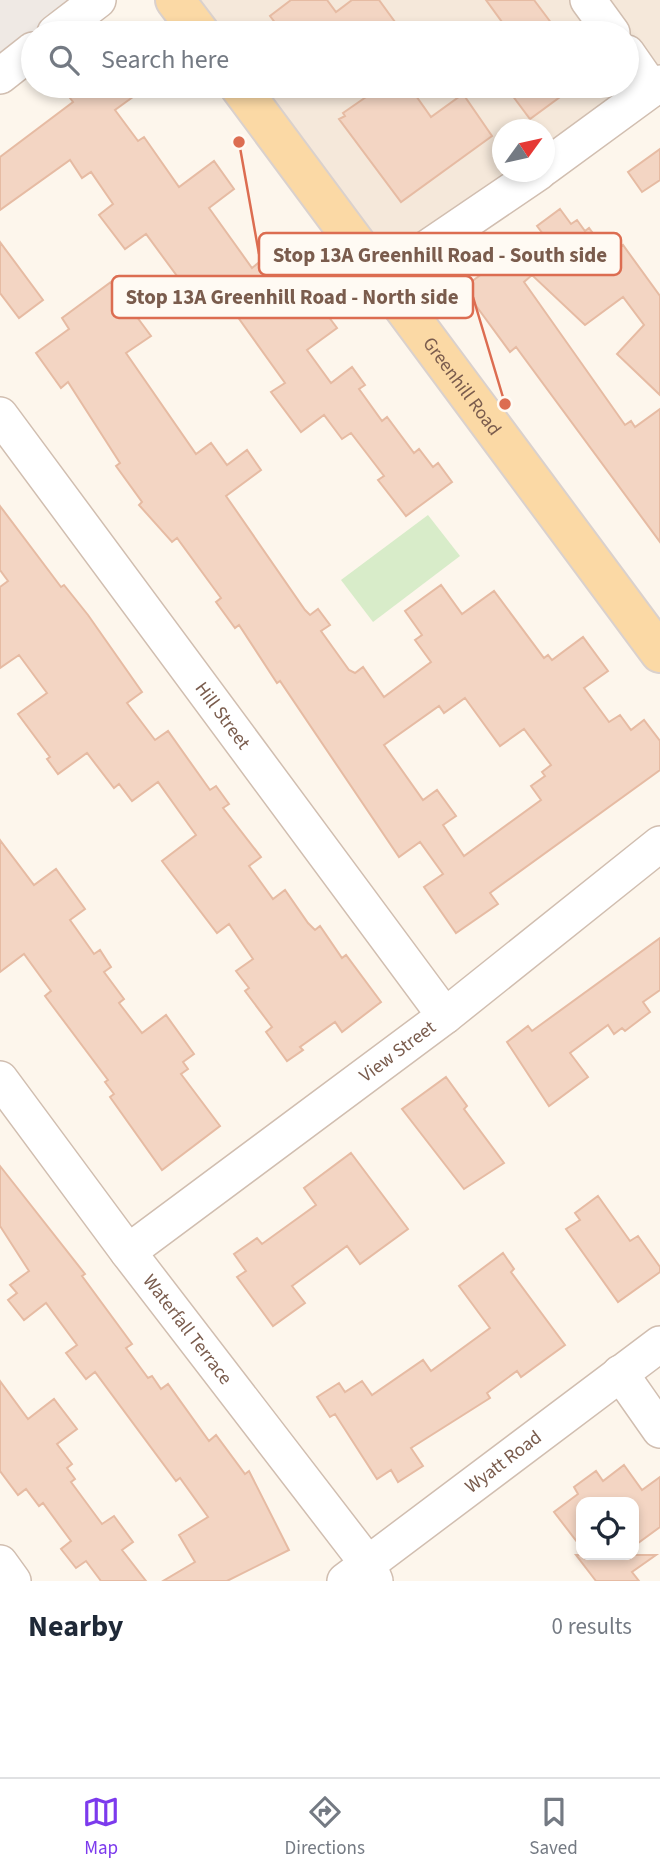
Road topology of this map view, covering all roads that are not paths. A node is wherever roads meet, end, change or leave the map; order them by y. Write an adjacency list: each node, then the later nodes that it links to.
1 (98, 0): 4 (street)
2 (176, 0): 5 (main road)
3 (588, 0): 6 (street)
4 (71, 21)
5 (191, 21)
6 (603, 21)
7 (21, 59): 9 (street)
8 (639, 67): 10 (street)
9 (0, 76)
10 (656, 86): 12 (street)
11 (248, 98): 14 (main road, Greenhill Road)
12 (555, 160)
13 (524, 182): 14 (street)
14 (383, 278): 16 (main road, Greenhill Road)
15 (0, 415): 18 (street, Hill Street)
16 (660, 653)
17 (660, 844): 18 (street, View Street)
18 (445, 1016): 20 (street, View Street)
19 (0, 1079): 20 (street, Waterfall Terrace)
20 (128, 1252): 25 (street, Waterfall Terrace)
21 (660, 1343): 22 (street, Wyatt Road)
22 (620, 1373): 23 (street); 25 (street, Wyatt Road)
23 (660, 1430)
24 (0, 1563): 26 (street)
25 (363, 1575)
26 (13, 1581)

